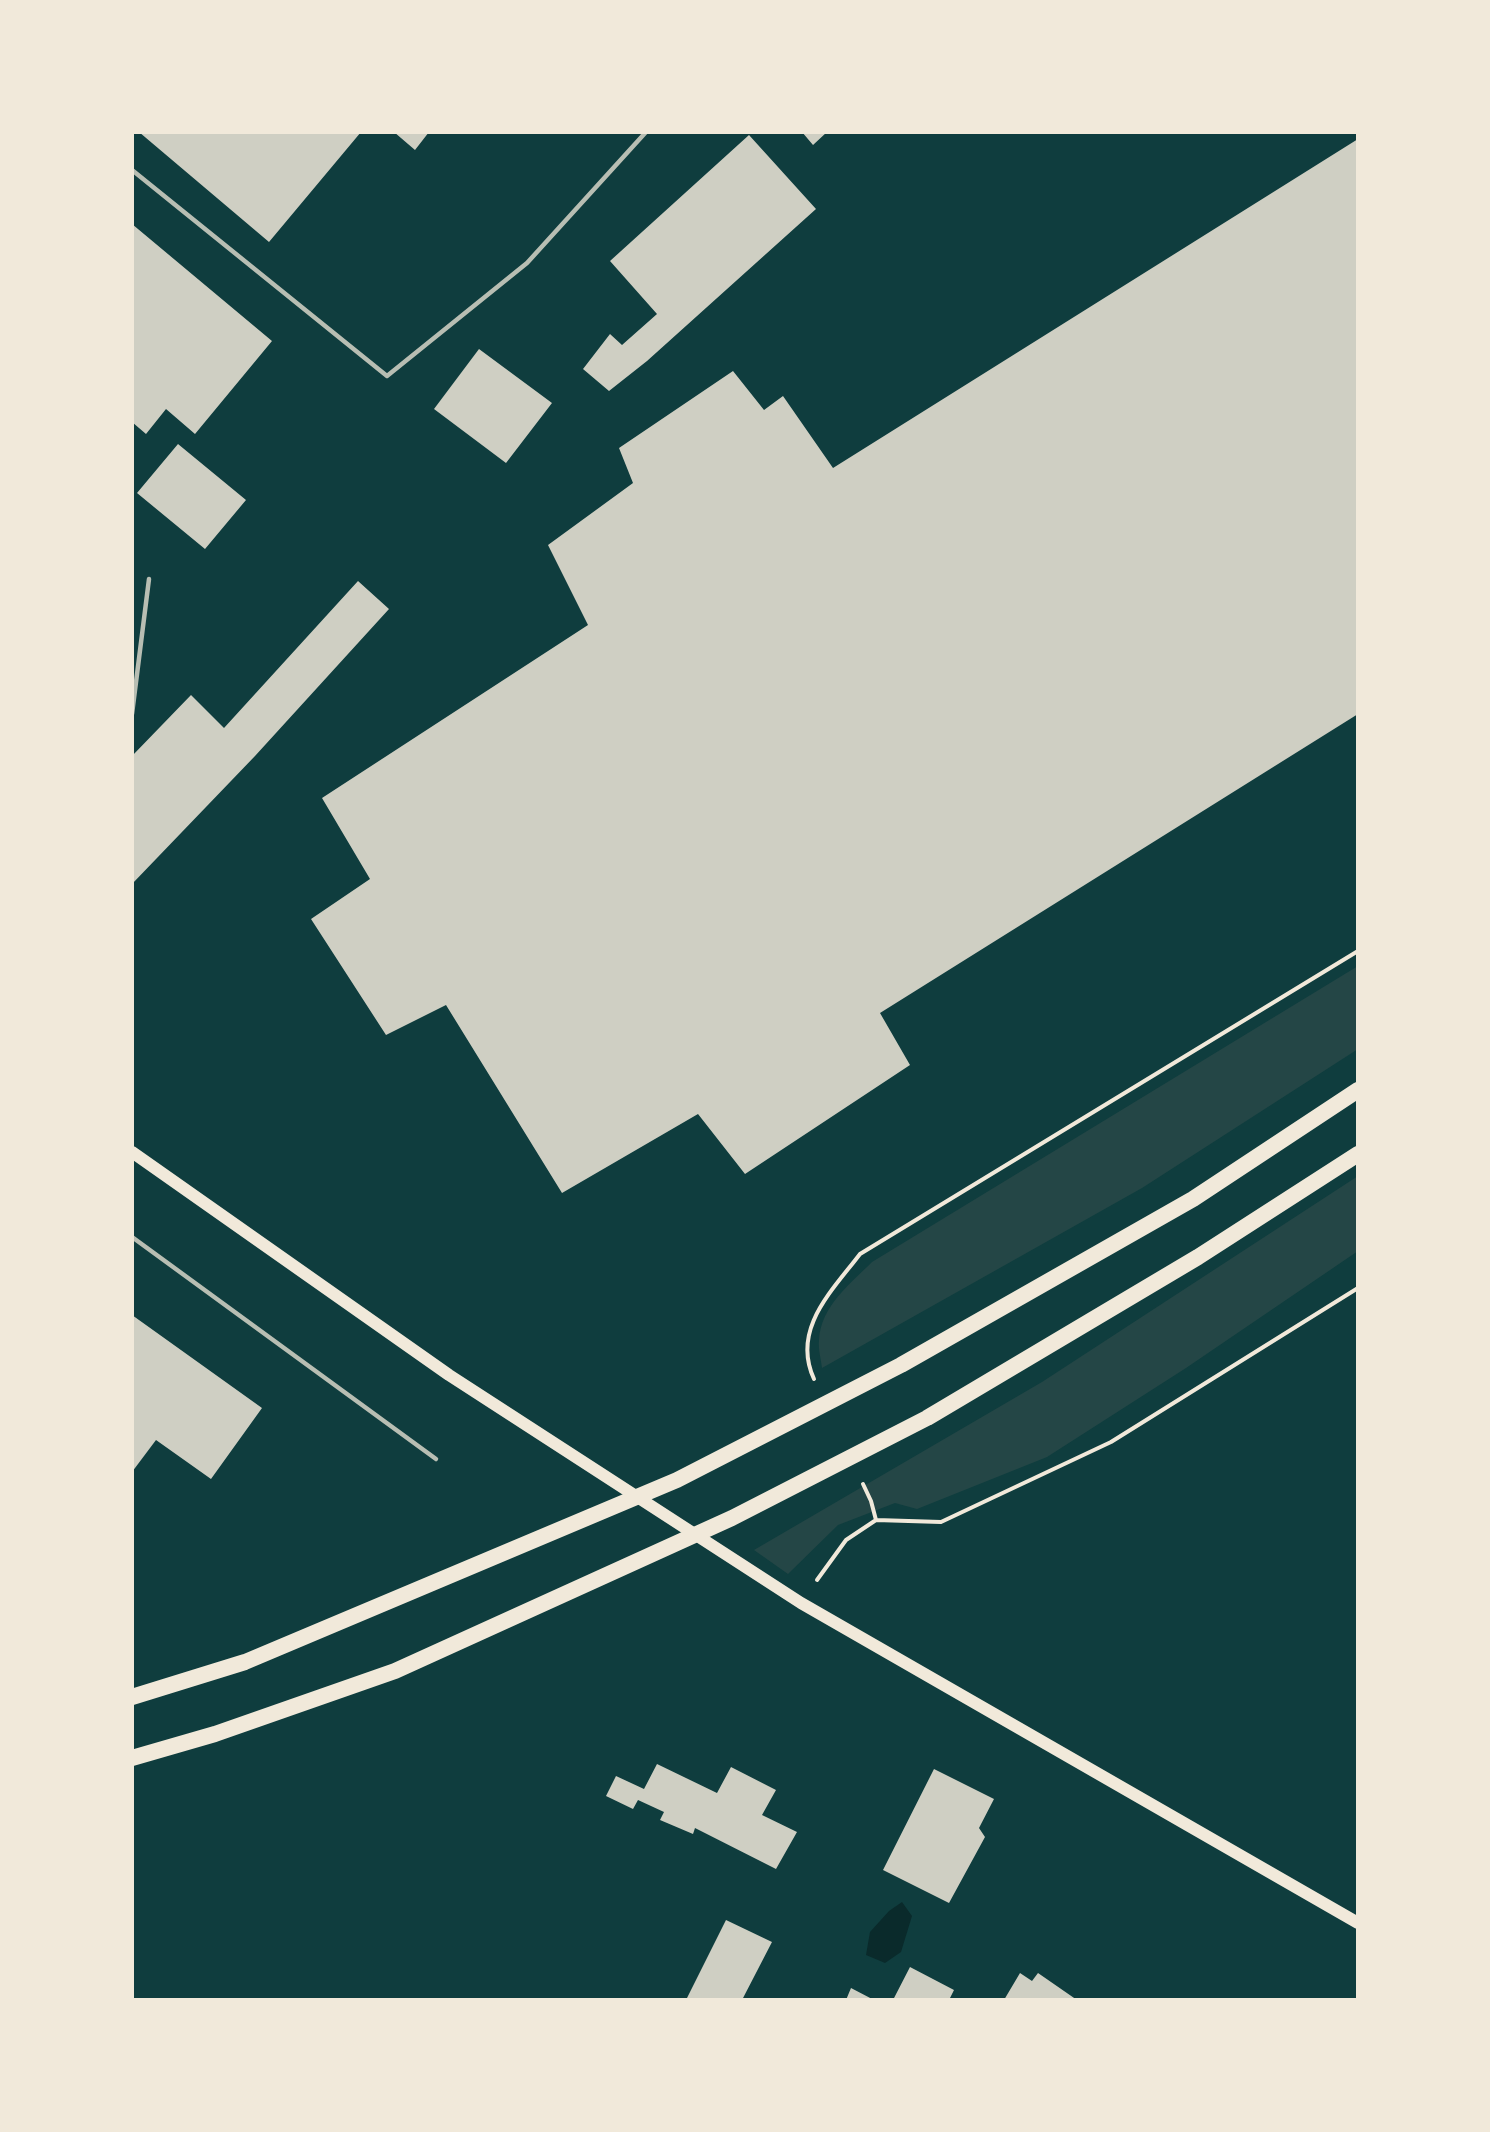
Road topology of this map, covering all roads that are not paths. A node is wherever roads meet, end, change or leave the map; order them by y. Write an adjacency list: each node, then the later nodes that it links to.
1 (646, 132): 2 (lane)
2 (132, 170)
3 (149, 579): 4 (lane)
4 (132, 714)
5 (1358, 1090): 10 (highway)
6 (132, 1152): 12 (main road)
7 (1358, 1154): 11 (highway)
8 (132, 1237): 9 (lane)
9 (436, 1459)
10 (132, 1697)
11 (132, 1758)
12 (1358, 1923)

